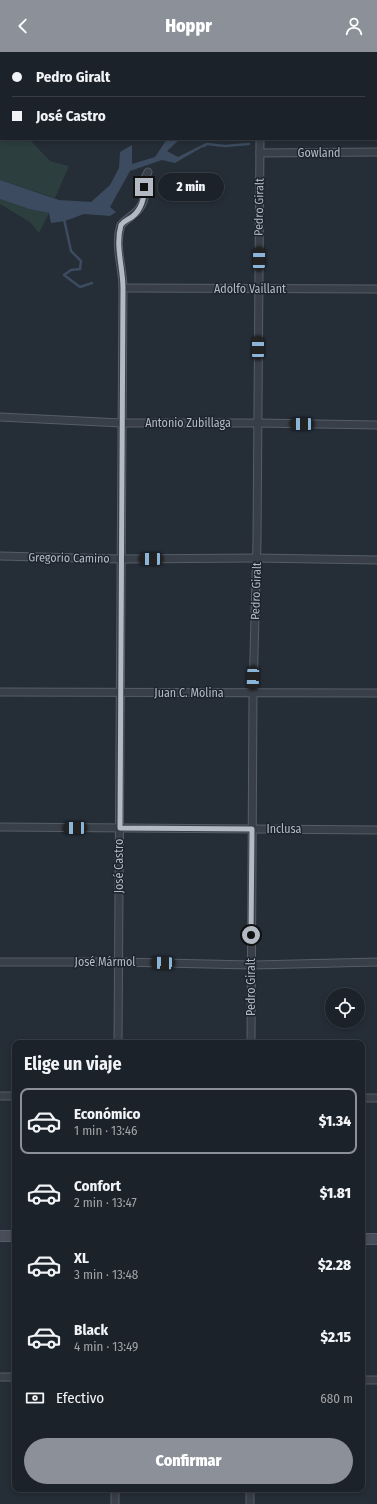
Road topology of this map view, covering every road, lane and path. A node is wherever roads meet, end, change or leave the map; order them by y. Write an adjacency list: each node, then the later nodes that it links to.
1 (260, 140): 3 (street, Pedro Giralt)
2 (377, 152): 3 (street, Gowland)
3 (260, 153): 6 (street, Pedro Giralt)
4 (148, 172): 5 (street, José Castro)
5 (123, 288): 6 (street, Adolfo Vaillant); 9 (street, José Castro)
6 (259, 289): 7 (street, Adolfo Vaillant); 10 (street, Pedro Giralt)
7 (377, 289)
8 (0, 417): 9 (street, Antonio Zubillaga)
9 (122, 423): 10 (street, Antonio Zubillaga); 14 (street, José Castro)
10 (258, 423): 11 (street, Antonio Zubillaga); 13 (street, Pedro Giralt)
11 (377, 425)
12 (0, 556): 14 (street, Gregorio Camino)
13 (256, 558): 14 (street, Gregorio Camino); 15 (street, Gregorio Camino); 19 (street, Pedro Giralt)
14 (121, 559): 18 (street, José Castro)
15 (377, 560)
16 (0, 692): 18 (street, Juan C. Molina)
17 (377, 692): 19 (street, Juan C. Molina)
18 (120, 693): 19 (street, Juan C. Molina); 21 (street, José Castro)
19 (253, 693): 22 (street, Pedro Giralt)
20 (0, 827): 21 (street, Inclusa)
21 (120, 828): 22 (street, Inclusa); 25 (street, José Castro)
22 (252, 829): 23 (street, Inclusa); 27 (street, Pedro Giralt)
23 (377, 830)
24 (0, 962): 25 (street, José Mármol)
25 (119, 962): 27 (street, José Mármol); 28 (street, José Castro)
26 (377, 962): 27 (street, José Mármol)
27 (251, 965): 29 (street, Pedro Giralt)
28 (118, 1040)
29 (251, 1040)
30 (0, 1096): 31 (street)
31 (12, 1096)
32 (365, 1098): 33 (street)
33 (377, 1098)
34 (0, 1236): 35 (main road)
35 (12, 1236)
36 (365, 1239): 37 (main road)
37 (377, 1239)
38 (0, 1377): 39 (street)
39 (12, 1377)
40 (365, 1380): 41 (street)
41 (377, 1380)
42 (115, 1492): 44 (street)
43 (250, 1492): 45 (street)
44 (115, 1504)
45 (250, 1504)

